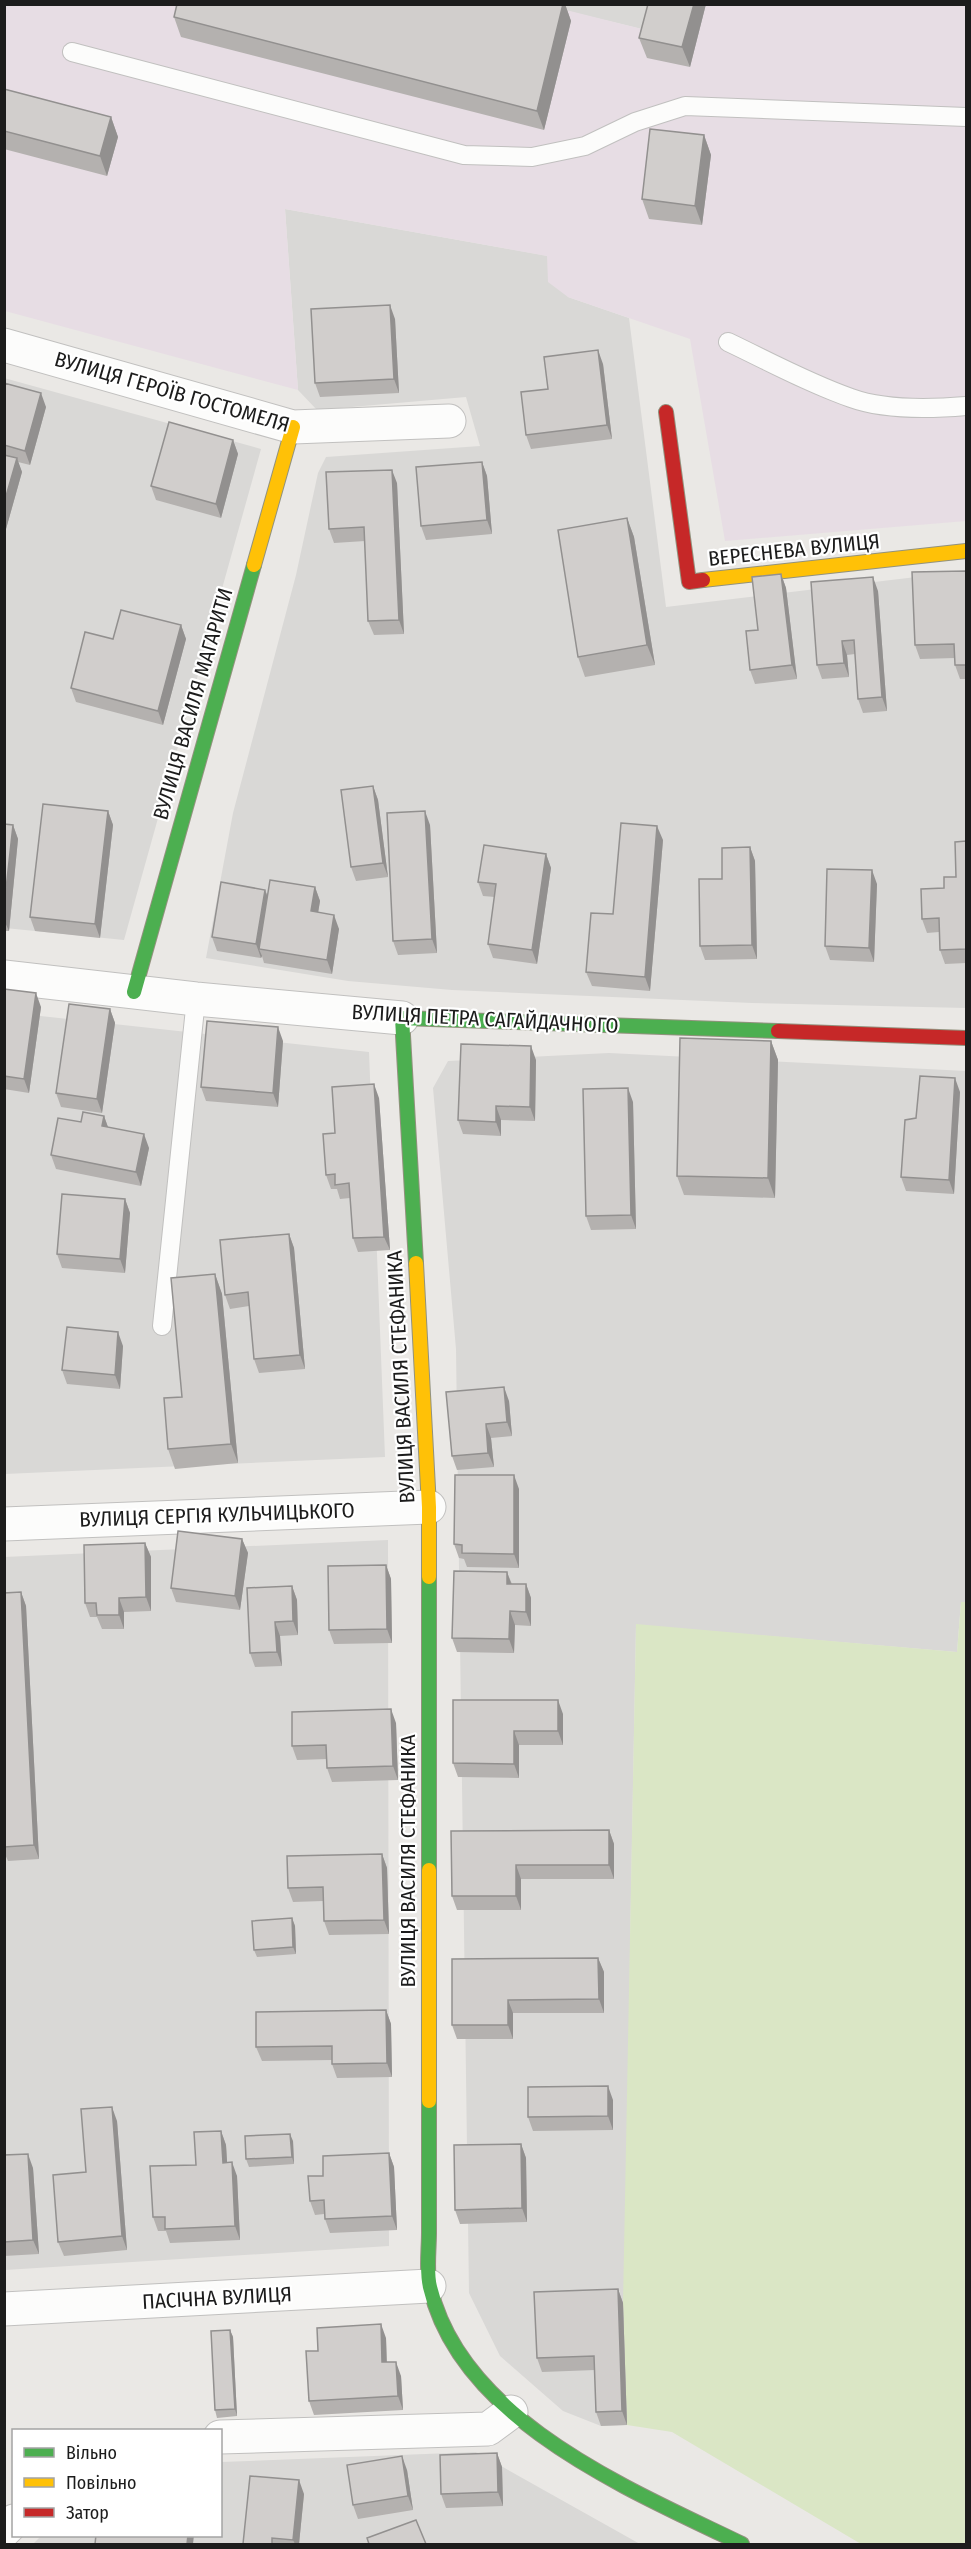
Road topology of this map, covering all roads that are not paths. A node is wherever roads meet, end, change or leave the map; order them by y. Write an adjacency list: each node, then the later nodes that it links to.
1 (72, 52): 2 (lane)
2 (966, 117)
3 (728, 342): 5 (lane)
4 (4, 345): 8 (street, ВУЛИЦЯ ГЕРОЇВ ГОСТОМЕЛЯ)
5 (966, 406)
6 (666, 412): 9 (street, ВЕРЕСНЕВА ВУЛИЦЯ)
7 (449, 421): 8 (street, ВУЛИЦЯ ГЕРОЇВ ГОСТОМЕЛЯ)
8 (293, 427): 11 (street, ВУЛИЦЯ ВАСИЛЯ МАГАРИТИ)
9 (966, 551)
10 (4, 977): 11 (street, ВУЛИЦЯ ПЕТРА САГАЙДАЧНОГО)
11 (134, 992): 12 (street, ВУЛИЦЯ ПЕТРА САГАЙДАЧНОГО)
12 (196, 999): 13 (street, ВУЛИЦЯ ПЕТРА САГАЙДАЧНОГО); 15 (lane)
13 (402, 1018): 14 (street, ВУЛИЦЯ ПЕТРА САГАЙДАЧНОГО); 16 (street, ВУЛИЦЯ ВАСИЛЯ СТЕФАНИКА)
14 (966, 1038)
15 (162, 1326)
16 (429, 1507): 17 (street, ВУЛИЦЯ СЕРГІЯ КУЛЬЧИЦЬКОГО); 18 (street, ВУЛИЦЯ ВАСИЛЯ СТЕФАНИКА)
17 (4, 1524)
18 (429, 2286): 19 (street, ПАСІЧНА ВУЛИЦЯ); 20 (street, ВУЛИЦЯ ВАСИЛЯ СТЕФАНИКА)
19 (4, 2309)
20 (512, 2412): 21 (street); 22 (street, ВУЛИЦЯ ВАСИЛЯ СТЕФАНИКА)
21 (222, 2437)
22 (742, 2544)

